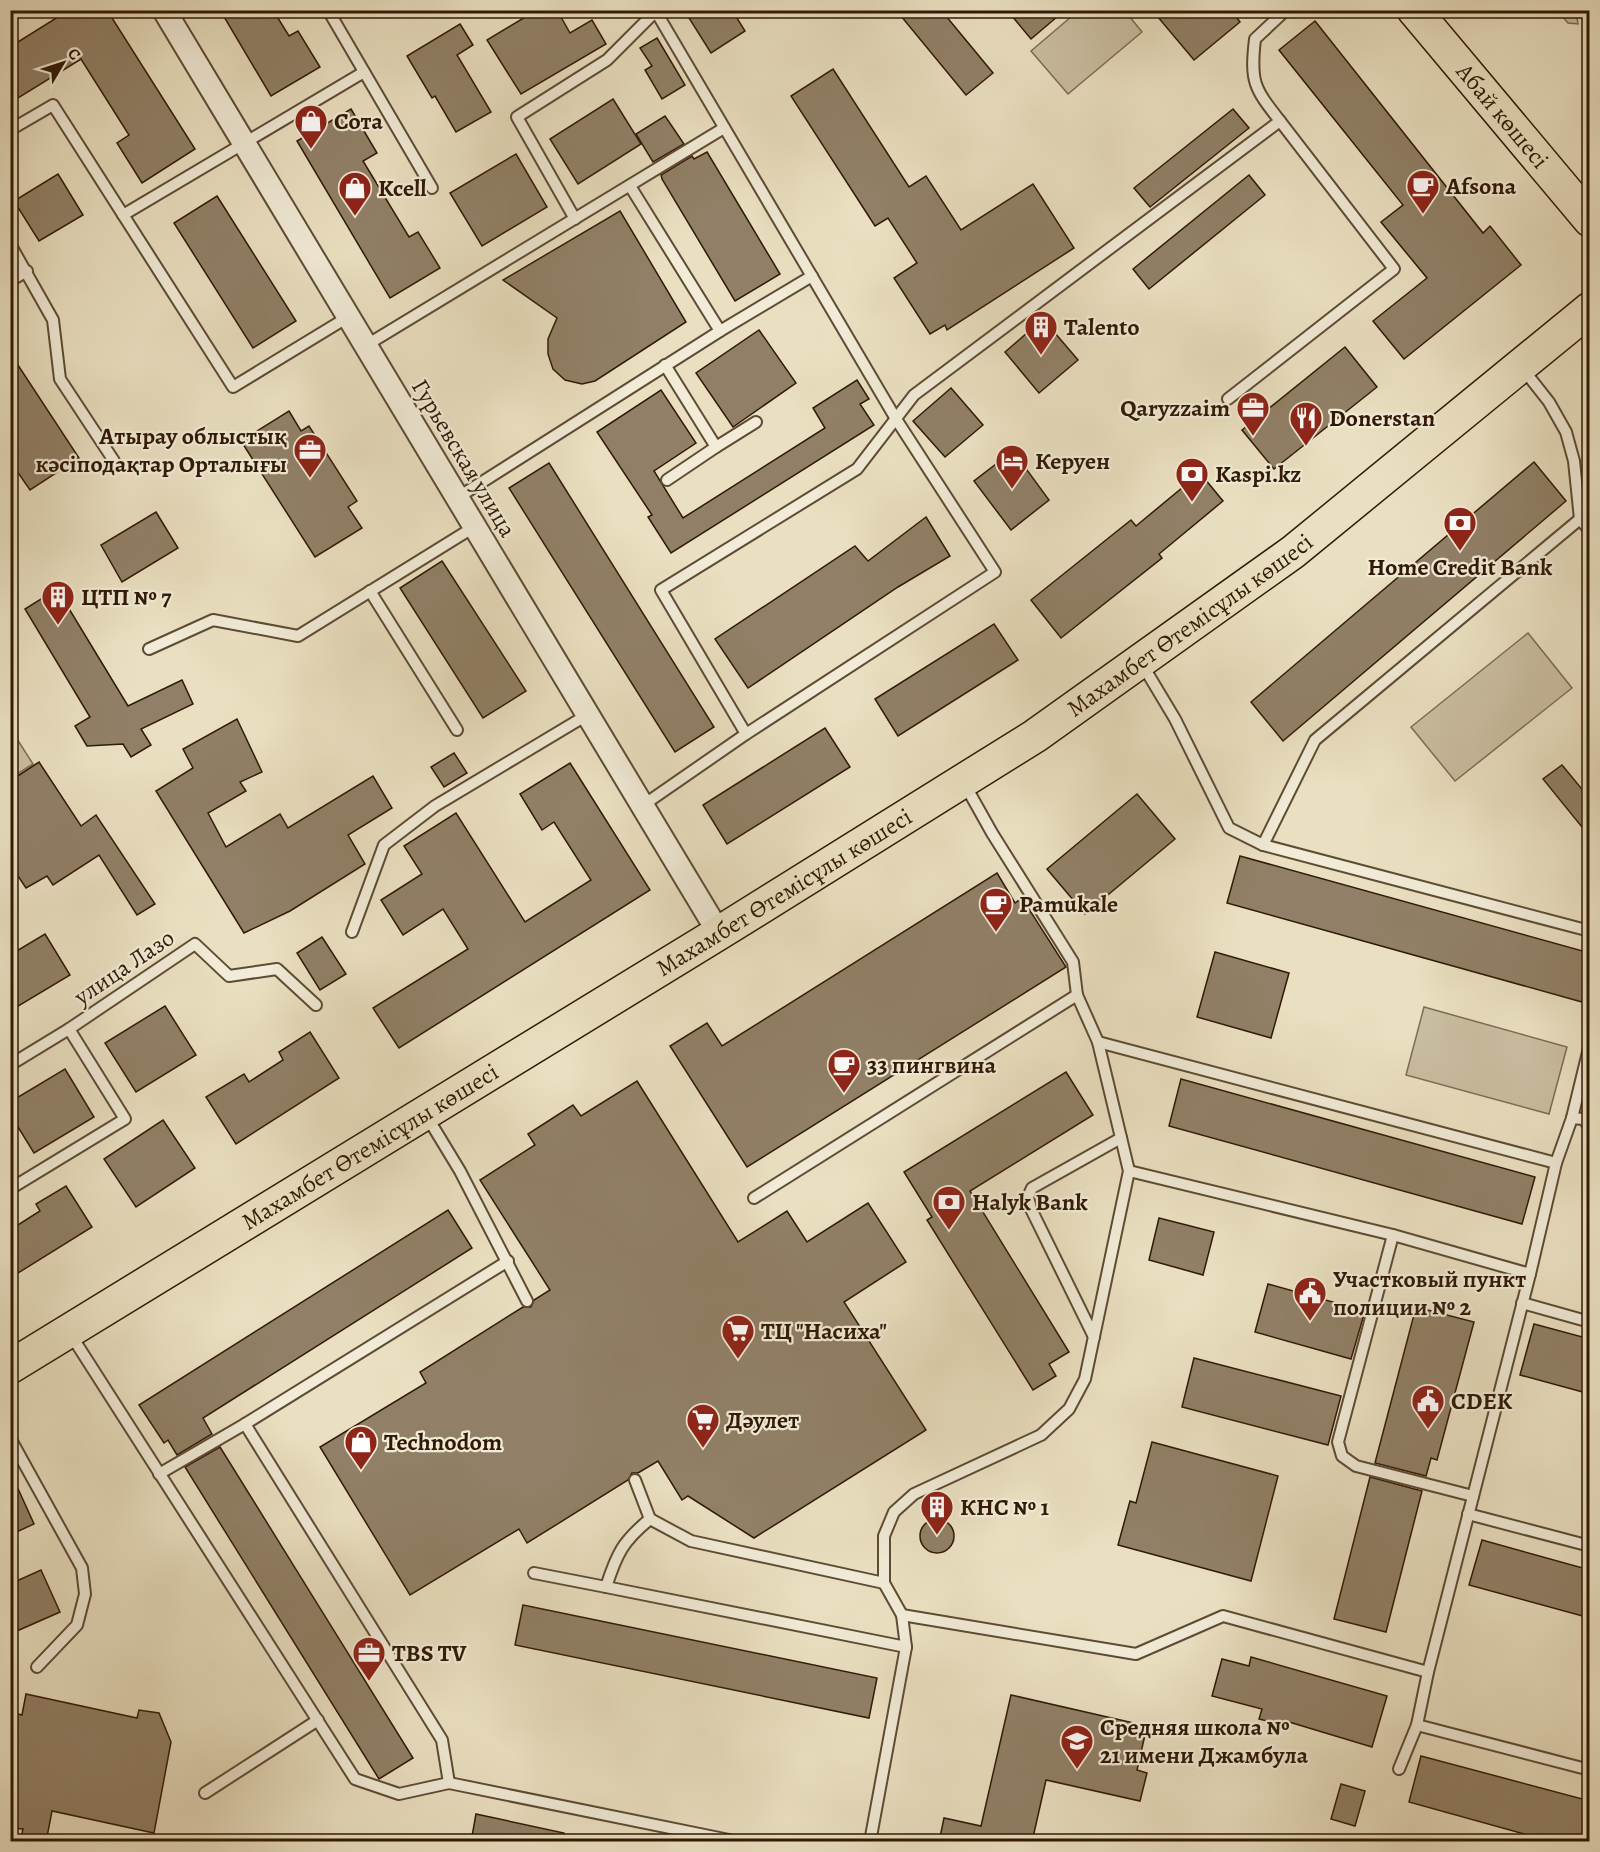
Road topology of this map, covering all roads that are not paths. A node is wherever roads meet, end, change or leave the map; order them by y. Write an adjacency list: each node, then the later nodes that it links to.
1 (164, 10): 10 (street, Гурьевская улица)
2 (328, 10): 6 (lane)
3 (1286, 10): 7 (lane)
4 (1414, 10): 15 (main road, Абай көшесі)
5 (655, 11): 8 (lane); 14 (lane)
6 (364, 72): 10 (lane); 12 (lane)
7 (1280, 121): 26 (lane); 27 (lane)
8 (724, 128): 11 (lane); 18 (lane)
9 (10, 130): 13 (lane)
10 (244, 145): 13 (lane); 21 (street, Гурьевская улица)
11 (630, 186): 14 (lane); 22 (lane)
12 (432, 188)
13 (123, 215): 21 (lane)
14 (575, 219): 23 (lane)
15 (1590, 220)
16 (10, 244): 17 (lane)
17 (27, 271): 19 (lane); 30 (lane)
18 (812, 276): 22 (lane); 27 (lane)
19 (10, 281)
20 (1590, 309): 25 (main road, Махамбет Өтемісұлы көшесі)
21 (348, 317): 23 (street, Гурьевская улица)
22 (720, 331): 24 (lane)
23 (365, 347): 32 (street, Гурьевская улица)
24 (665, 365): 29 (lane); 32 (lane)
25 (1520, 366): 33 (lane); 38 (main road, Махамбет Өтемісұлы көшесі)
26 (1228, 399)
27 (896, 419): 41 (lane); 41 (lane)
28 (756, 422): 29 (lane)
29 (716, 447): 31 (lane)
30 (114, 461)
31 (667, 480)
32 (457, 498): 34 (street, Гурьевская улица)
33 (1580, 519): 35 (lane); 44 (lane)
34 (474, 527): 36 (lane); 39 (street, Гурьевская улица)
35 (1590, 531)
36 (370, 591): 37 (lane); 40 (lane)
37 (149, 649)
38 (1140, 661): 42 (main road, Махамбет Өтемісұлы көшесі); 44 (lane)
39 (587, 715): 43 (street, Гурьевская улица); 46 (lane)
40 (457, 730)
41 (746, 734): 43 (lane)
42 (964, 782): 47 (main road, Махамбет Өтемісұлы көшесі); 48 (lane)
43 (642, 806): 47 (street, Гурьевская улица)
44 (1263, 845): 45 (lane)
45 (1590, 931)
46 (352, 932)
47 (719, 933): 54 (main road, Махамбет Өтемісұлы көшесі)
48 (1077, 995): 51 (lane); 60 (lane)
49 (316, 1005): 50 (lane, улица Лазо)
50 (69, 1029): 53 (lane, улица Лазо); 59 (lane)
51 (1098, 1042): 56 (lane); 57 (lane)
52 (1590, 1044): 55 (lane)
53 (10, 1065)
54 (424, 1112): 62 (lane); 67 (main road, Махамбет Өтемісұлы көшесі)
55 (1584, 1121): 57 (lane)
56 (1121, 1138): 58 (lane); 68 (lane)
57 (1556, 1163): 63 (lane)
58 (1129, 1171): 61 (lane); 68 (lane)
59 (10, 1189)
60 (754, 1198)
61 (1393, 1235): 63 (lane); 74 (lane)
62 (508, 1261): 64 (lane); 70 (lane)
63 (1530, 1274): 65 (lane)
64 (527, 1300)
65 (1522, 1303): 66 (lane); 74 (lane)
66 (1590, 1322)
67 (67, 1330): 69 (main road, Махамбет Өтемісұлы көшесі); 72 (lane)
68 (1094, 1337): 79 (lane)
69 (10, 1366)
70 (245, 1424): 72 (lane); 89 (lane)
71 (10, 1438): 83 (lane)
72 (159, 1474): 85 (lane)
73 (635, 1480): 76 (lane)
74 (1473, 1496): 75 (lane)
75 (1468, 1514): 77 (lane); 84 (lane)
76 (650, 1519): 79 (lane); 80 (lane)
77 (1590, 1546)
78 (534, 1573): 80 (lane)
79 (884, 1583): 81 (lane)
80 (606, 1587): 82 (lane)
81 (902, 1615): 82 (lane); 84 (lane)
82 (906, 1647): 92 (lane)
83 (37, 1667)
84 (1428, 1672): 86 (lane)
85 (318, 1720): 89 (lane); 90 (lane)
86 (1417, 1725): 87 (lane); 88 (lane)
87 (1399, 1769)
88 (1590, 1770)
89 (449, 1783): 91 (lane)
90 (205, 1793)
91 (739, 1842)
92 (870, 1842)

